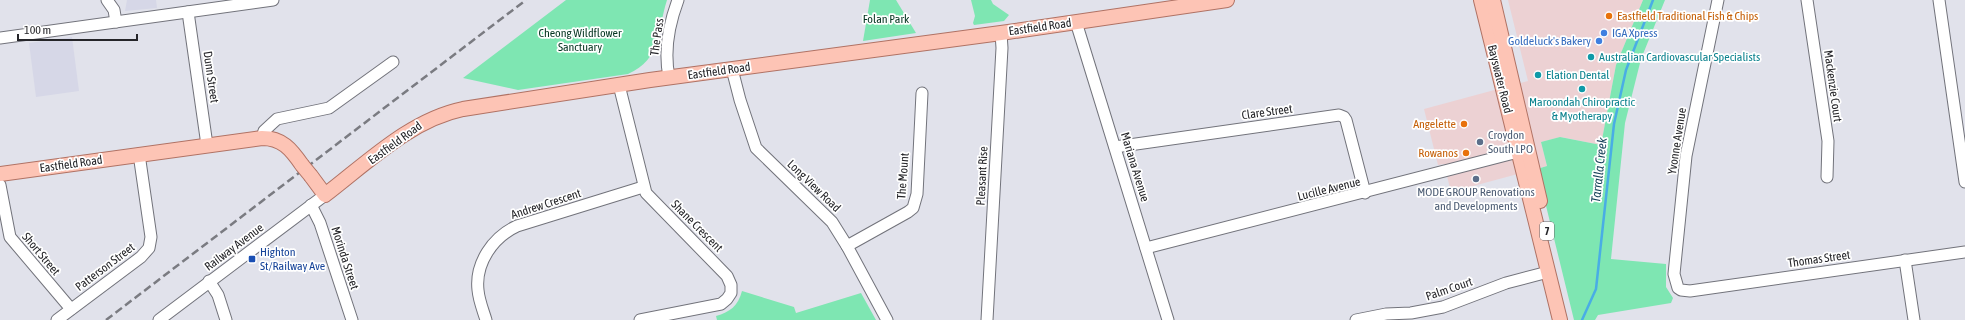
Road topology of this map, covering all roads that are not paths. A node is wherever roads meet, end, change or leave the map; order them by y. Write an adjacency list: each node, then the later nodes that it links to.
1 (107, 0): 11 (street)
2 (273, 0): 9 (street)
3 (678, 0): 17 (street, The Pass)
4 (1227, 0): 12 (main road, Eastfield Road)
5 (1718, 0): 39 (street, Yvonne Avenue)
6 (1807, 0): 26 (street, Mackenzie Court)
7 (1939, 0): 27 (street)
8 (1483, 2): 22 (main road, Bayswater Road / 7)
9 (232, 3): 10 (street)
10 (188, 12): 11 (street); 21 (street, Dunn Street)
11 (116, 22): 14 (street)
12 (1076, 22): 13 (main road, Eastfield Road); 23 (street, Mariana Avenue)
13 (1001, 33): 16 (main road, Eastfield Road); 48 (street, Pleasant Rise)
14 (0, 38)
15 (393, 62): 20 (street)
16 (732, 69): 17 (main road, Eastfield Road); 33 (street, Long View Road)
17 (670, 77): 18 (main road, Eastfield Road)
18 (619, 85): 29 (street, Shane Crescent); 31 (main road, Eastfield Road)
19 (922, 93): 33 (street, The Mount)
20 (262, 138): 21 (main road, Eastfield Road); 31 (main road, Eastfield Road, bridge)
21 (207, 145): 24 (main road, Eastfield Road)
22 (1522, 146): 30 (street, Lucille Avenue); 37 (main road, Bayswater Road / 7); 52 (main road, Bayswater Road / 7)
23 (1115, 147): 30 (street, Clare Street); 34 (street, Mariana Avenue)
24 (139, 154): 25 (main road, Eastfield Road); 40 (street, Patterson Street)
25 (0, 174)
26 (1827, 177)
27 (1965, 182)
28 (0, 185): 40 (street, Short Street)
29 (643, 187): 45 (street, Andrew Crescent); 46 (street, Shane Crescent)
30 (1365, 193): 34 (street, Lucille Avenue)
31 (325, 195): 32 (street, Railway Avenue)
32 (311, 205): 38 (street, Railway Avenue); 44 (street, Morinda Street)
33 (847, 246): 47 (street, Long View Road)
34 (1146, 248): 49 (street, Mariana Avenue)
35 (1965, 252): 36 (street, Thomas Street)
36 (1906, 260): 39 (street, Thomas Street); 53 (street)
37 (1548, 272): 50 (street, Palm Court); 51 (main road, Bayswater Road / 7)
38 (209, 281): 42 (street, Railway Avenue); 43 (street)
39 (1678, 288)
40 (71, 309): 41 (street, Patterson Street)
41 (57, 320)
42 (159, 320)
43 (226, 320)
44 (352, 320)
45 (486, 320)
46 (640, 320)
47 (887, 320)
48 (987, 320)
49 (1168, 320)
50 (1356, 320)
51 (1560, 320)
52 (1569, 320)
53 (1914, 320)

